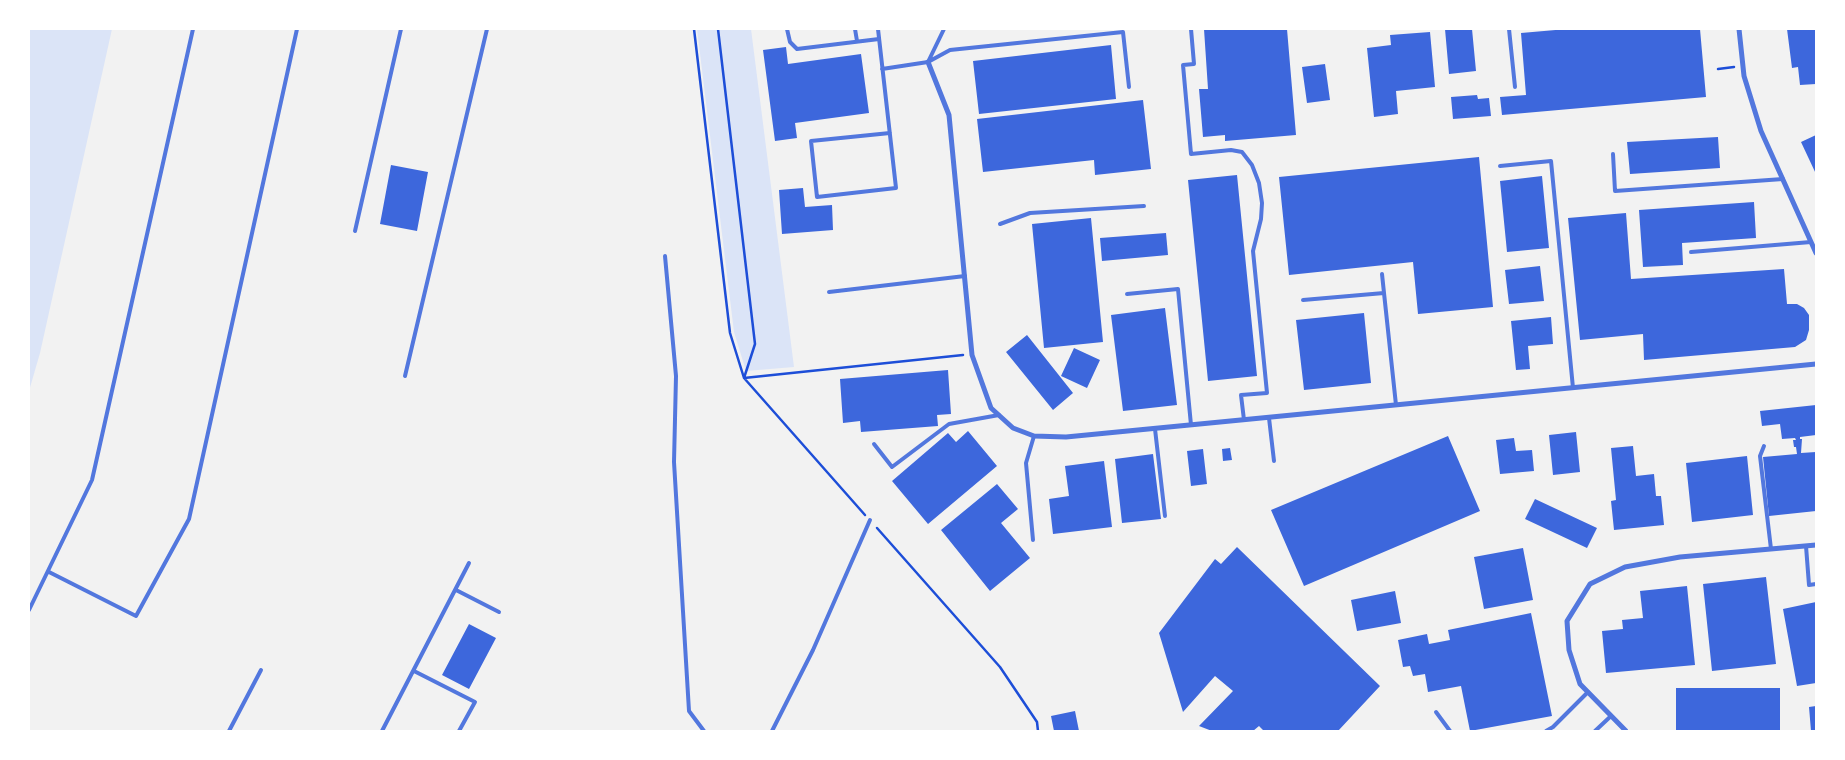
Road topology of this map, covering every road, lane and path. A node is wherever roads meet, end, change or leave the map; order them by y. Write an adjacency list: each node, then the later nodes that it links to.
1 (193, 29): 61 (lane)
2 (298, 29): 61 (lane)
3 (401, 29): 28 (lane)
4 (487, 29): 41 (lane)
5 (694, 29): 42 (path)
6 (718, 29): 42 (path)
7 (787, 29): 15 (lane)
8 (855, 29): 15 (lane)
9 (878, 29): 14 (lane)
10 (944, 29): 16 (lane)
11 (1191, 29): 47 (lane)
12 (1509, 29): 21 (lane)
13 (1739, 29): 17 (street)
14 (879, 38): 15 (lane); 18 (lane)
15 (857, 42)
16 (928, 62): 18 (lane); 20 (lane); 34 (street)
17 (1743, 66): 19 (path); 25 (street)
18 (882, 68): 22 (lane)
19 (1718, 69)
20 (1129, 87)
21 (1514, 87)
22 (890, 132): 22 (lane)
23 (1613, 154): 25 (lane)
24 (1500, 166): 43 (lane)
25 (1783, 179): 29 (street)
26 (1144, 206): 27 (lane)
27 (1000, 224)
28 (355, 231)
29 (1811, 242): 30 (lane); 31 (street)
30 (1691, 252)
31 (1816, 254)
32 (665, 256): 74 (lane)
33 (1382, 274): 36 (lane)
34 (965, 276): 35 (lane); 39 (street)
35 (829, 292)
36 (1384, 293): 38 (lane); 44 (lane)
37 (1127, 294): 48 (lane)
38 (1303, 300)
39 (972, 355): 42 (path); 45 (street)
40 (1816, 364): 43 (street)
41 (405, 376)
42 (744, 378): 55 (path)
43 (1573, 388): 44 (street)
44 (1396, 405): 46 (street)
45 (999, 415): 50 (street); 51 (lane)
46 (1269, 418): 47 (street); 53 (lane)
47 (1244, 420): 48 (street)
48 (1191, 425): 49 (street)
49 (1155, 429): 50 (street); 54 (lane)
50 (1034, 436): 56 (lane)
51 (874, 444)
52 (1764, 446): 59 (lane)
53 (1274, 461)
54 (1165, 516)
55 (870, 520): 75 (lane); 76 (path)
56 (1033, 540)
57 (1816, 545): 58 (street)
58 (1806, 546): 59 (street); 62 (lane)
59 (1772, 549): 68 (street)
60 (469, 563): 63 (lane)
61 (49, 572): 64 (lane)
62 (1816, 584)
63 (456, 590): 65 (lane); 67 (lane)
64 (29, 610)
65 (499, 612)
66 (261, 670): 71 (lane)
67 (414, 671): 72 (lane); 73 (lane)
68 (1588, 692): 70 (street); 78 (lane)
69 (1436, 712): 77 (lane)
70 (1611, 716): 79 (lane); 80 (street)
71 (228, 731)
72 (382, 731)
73 (459, 731)
74 (704, 731)
75 (772, 731)
76 (1038, 731)
77 (1450, 731)
78 (1546, 731)
79 (1595, 731)
80 (1626, 731)

